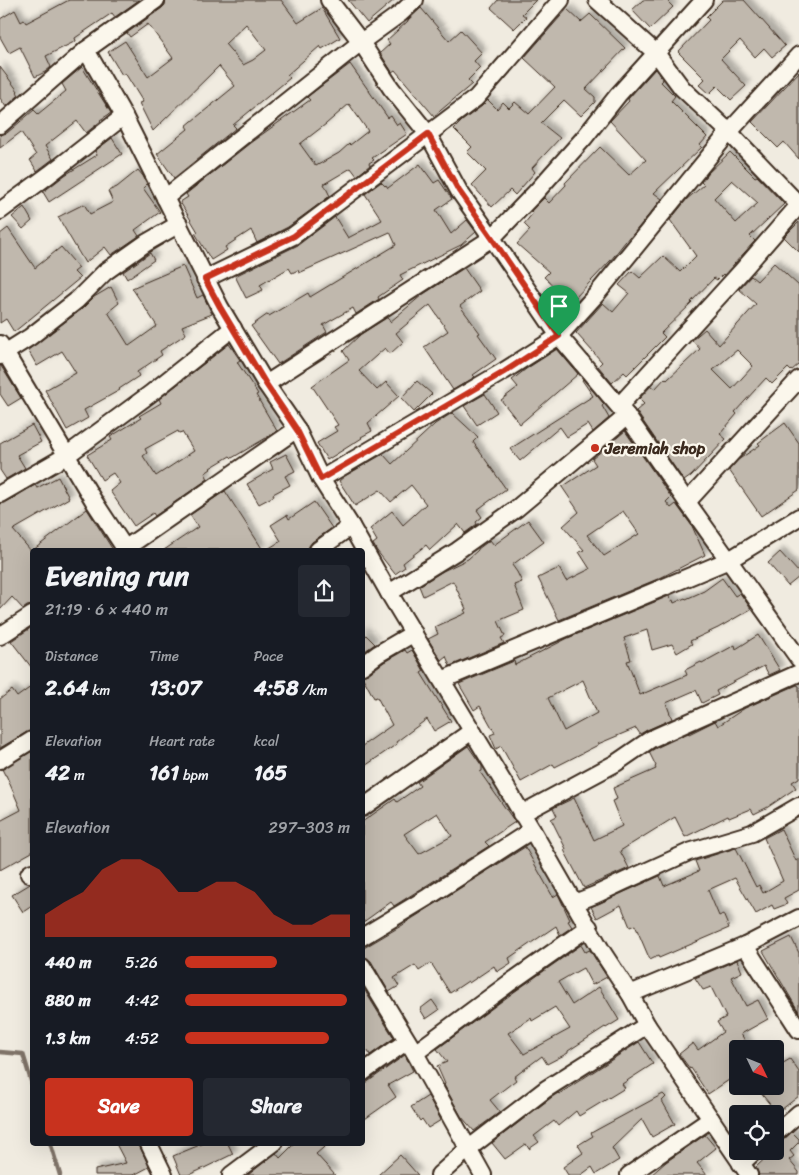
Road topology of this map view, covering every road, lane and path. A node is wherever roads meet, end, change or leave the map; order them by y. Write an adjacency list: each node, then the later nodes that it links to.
1 (156, 0): 8 (street)
2 (329, 0): 7 (street)
3 (415, 0): 7 (street)
4 (561, 0): 14 (street)
5 (597, 0): 9 (street)
6 (704, 0): 9 (street)
7 (360, 42): 14 (street); 15 (street)
8 (86, 50): 11 (street); 12 (street)
9 (656, 53): 13 (street); 19 (street)
10 (799, 55): 13 (street)
11 (124, 116): 15 (street); 17 (street)
12 (0, 125)
13 (729, 132): 16 (street); 22 (street)
14 (428, 134): 19 (street); 20 (street)
15 (165, 198): 18 (street)
16 (799, 205): 26 (street)
17 (0, 210)
18 (179, 224): 20 (street); 23 (street)
19 (492, 238): 22 (street); 25 (street)
20 (205, 279): 21 (street)
21 (233, 328): 25 (street); 28 (street)
22 (559, 336): 26 (street); 29 (street)
23 (2, 351): 28 (street)
24 (799, 379): 31 (street)
25 (266, 384): 27 (street)
26 (623, 410): 31 (street); 40 (street)
27 (297, 430): 29 (street); 35 (street)
28 (66, 456): 30 (street); 34 (street)
29 (321, 479): 33 (street)
30 (0, 494)
31 (687, 502): 39 (street)
32 (799, 517): 39 (street)
33 (351, 526): 36 (street); 37 (street)
34 (124, 548)
35 (126, 548)
36 (321, 548)
37 (363, 548)
38 (365, 551): 40 (street)
39 (729, 560): 44 (street); 47 (street)
40 (389, 593): 42 (street)
41 (30, 616): 43 (street)
42 (414, 633): 45 (street); 47 (street)
43 (0, 636)
44 (799, 659)
45 (365, 664)
46 (799, 673): 53 (street)
47 (442, 680): 48 (street)
48 (472, 730): 51 (street); 53 (street)
49 (30, 741): 50 (street)
50 (0, 760)
51 (365, 806)
52 (799, 806): 55 (street)
53 (521, 814): 54 (street)
54 (532, 830): 55 (street); 58 (street)
55 (574, 903): 57 (street)
56 (799, 918): 59 (street)
57 (589, 927): 61 (street); 64 (street)
58 (365, 935)
59 (745, 946): 61 (street); 63 (street)
60 (365, 971): 64 (street)
61 (630, 994): 62 (street)
62 (647, 1025): 67 (street); 71 (street)
63 (799, 1030)
64 (411, 1047): 65 (street); 71 (street)
65 (365, 1071)
66 (799, 1113): 68 (street)
67 (711, 1120): 72 (street); 77 (street)
68 (784, 1126)
69 (150, 1146): 73 (street)
70 (270, 1146): 74 (street)
71 (468, 1149): 75 (street); 76 (street)
72 (745, 1170)
73 (164, 1175)
74 (231, 1175)
75 (439, 1175)
76 (483, 1175)
77 (629, 1175)

